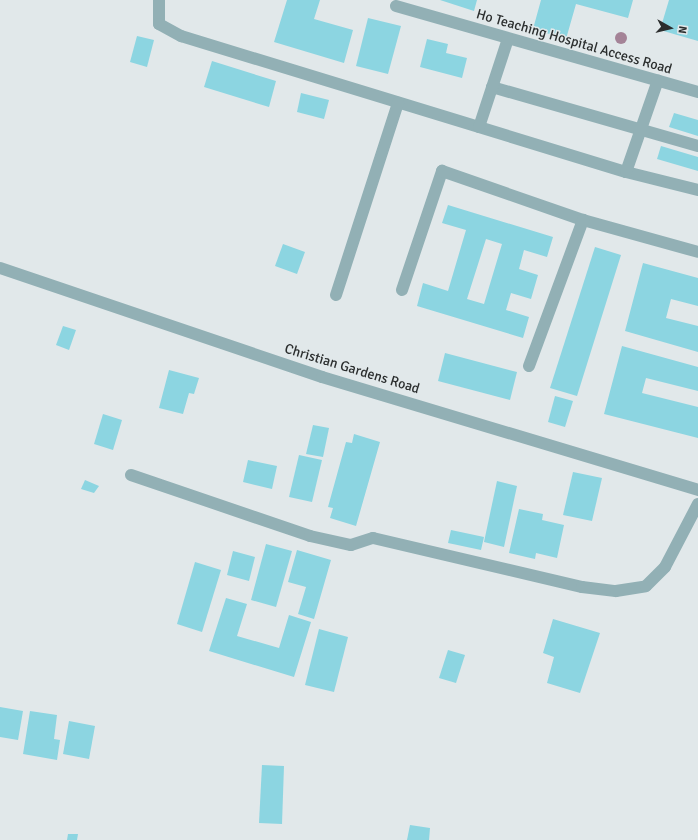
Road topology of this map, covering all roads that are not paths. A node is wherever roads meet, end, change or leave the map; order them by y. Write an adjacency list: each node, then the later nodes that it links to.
1 (159, 0): 7 (street)
2 (396, 6): 3 (street, Ho Teaching Hospital Access Road)
3 (508, 39): 4 (street, Ho Teaching Hospital Access Road); 5 (street)
4 (658, 80): 6 (street, Ho Teaching Hospital Access Road); 9 (street)
5 (492, 87): 8 (street); 9 (street)
6 (698, 92)
7 (398, 103): 8 (street); 17 (street)
8 (479, 127): 11 (street)
9 (639, 130): 10 (street); 11 (street)
10 (698, 146)
11 (626, 172): 12 (street)
12 (698, 190)
13 (583, 220): 14 (street); 16 (street); 18 (street)
14 (698, 252)
15 (0, 268): 20 (street, Christian Gardens Road)
16 (402, 290)
17 (336, 295)
18 (529, 366)
19 (131, 475): 21 (street)
20 (698, 490)
21 (698, 504)

